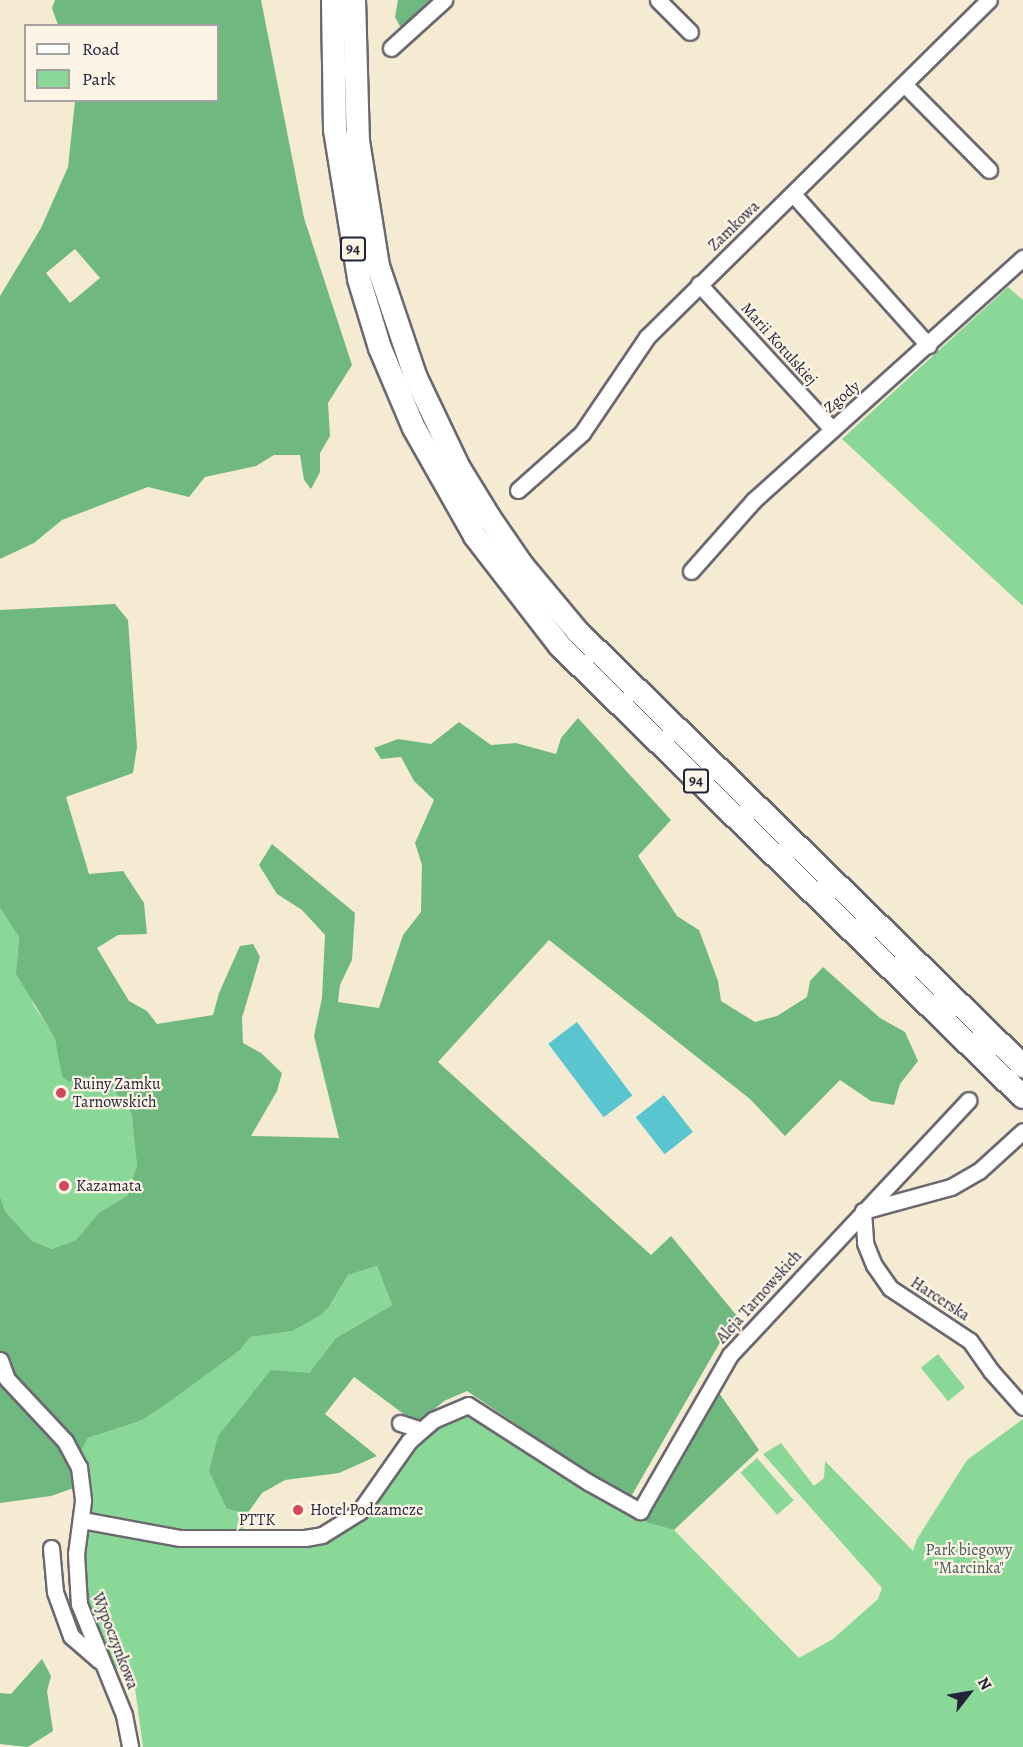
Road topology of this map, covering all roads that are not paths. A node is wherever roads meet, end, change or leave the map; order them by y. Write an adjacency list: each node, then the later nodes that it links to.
1 (333, 0): 18 (main road, 94)
2 (354, 0): 17 (main road, 94)
3 (444, 0): 7 (street)
4 (658, 0): 6 (street)
5 (989, 0): 8 (street, Zamkowa)
6 (690, 32)
7 (392, 48)
8 (906, 86): 9 (street); 10 (street, Zamkowa)
9 (989, 170)
10 (793, 194): 12 (street, Zamkowa); 13 (street)
11 (1023, 258): 13 (street, Zgody)
12 (699, 284): 14 (street, Marii Kotulskiej); 15 (street, Zamkowa)
13 (928, 345): 14 (street, Zgody)
14 (832, 429): 16 (street, Zgody)
15 (518, 490)
16 (691, 571)
17 (1023, 1066)
18 (1023, 1097)
19 (969, 1100): 21 (street, Aleja Tarnowskich)
20 (1023, 1131): 21 (street)
21 (863, 1211): 23 (street, Harcerska); 26 (street, Aleja Tarnowskich)
22 (0, 1360): 27 (street, Wypoczynkowa)
23 (1023, 1407)
24 (400, 1423): 25 (street)
25 (421, 1430): 26 (street, PTTK); 27 (street, PTTK)
26 (640, 1511)
27 (82, 1520): 29 (street, Wypoczynkowa)
28 (51, 1548): 29 (street)
29 (101, 1662): 30 (street, Wypoczynkowa)
30 (129, 1747)

